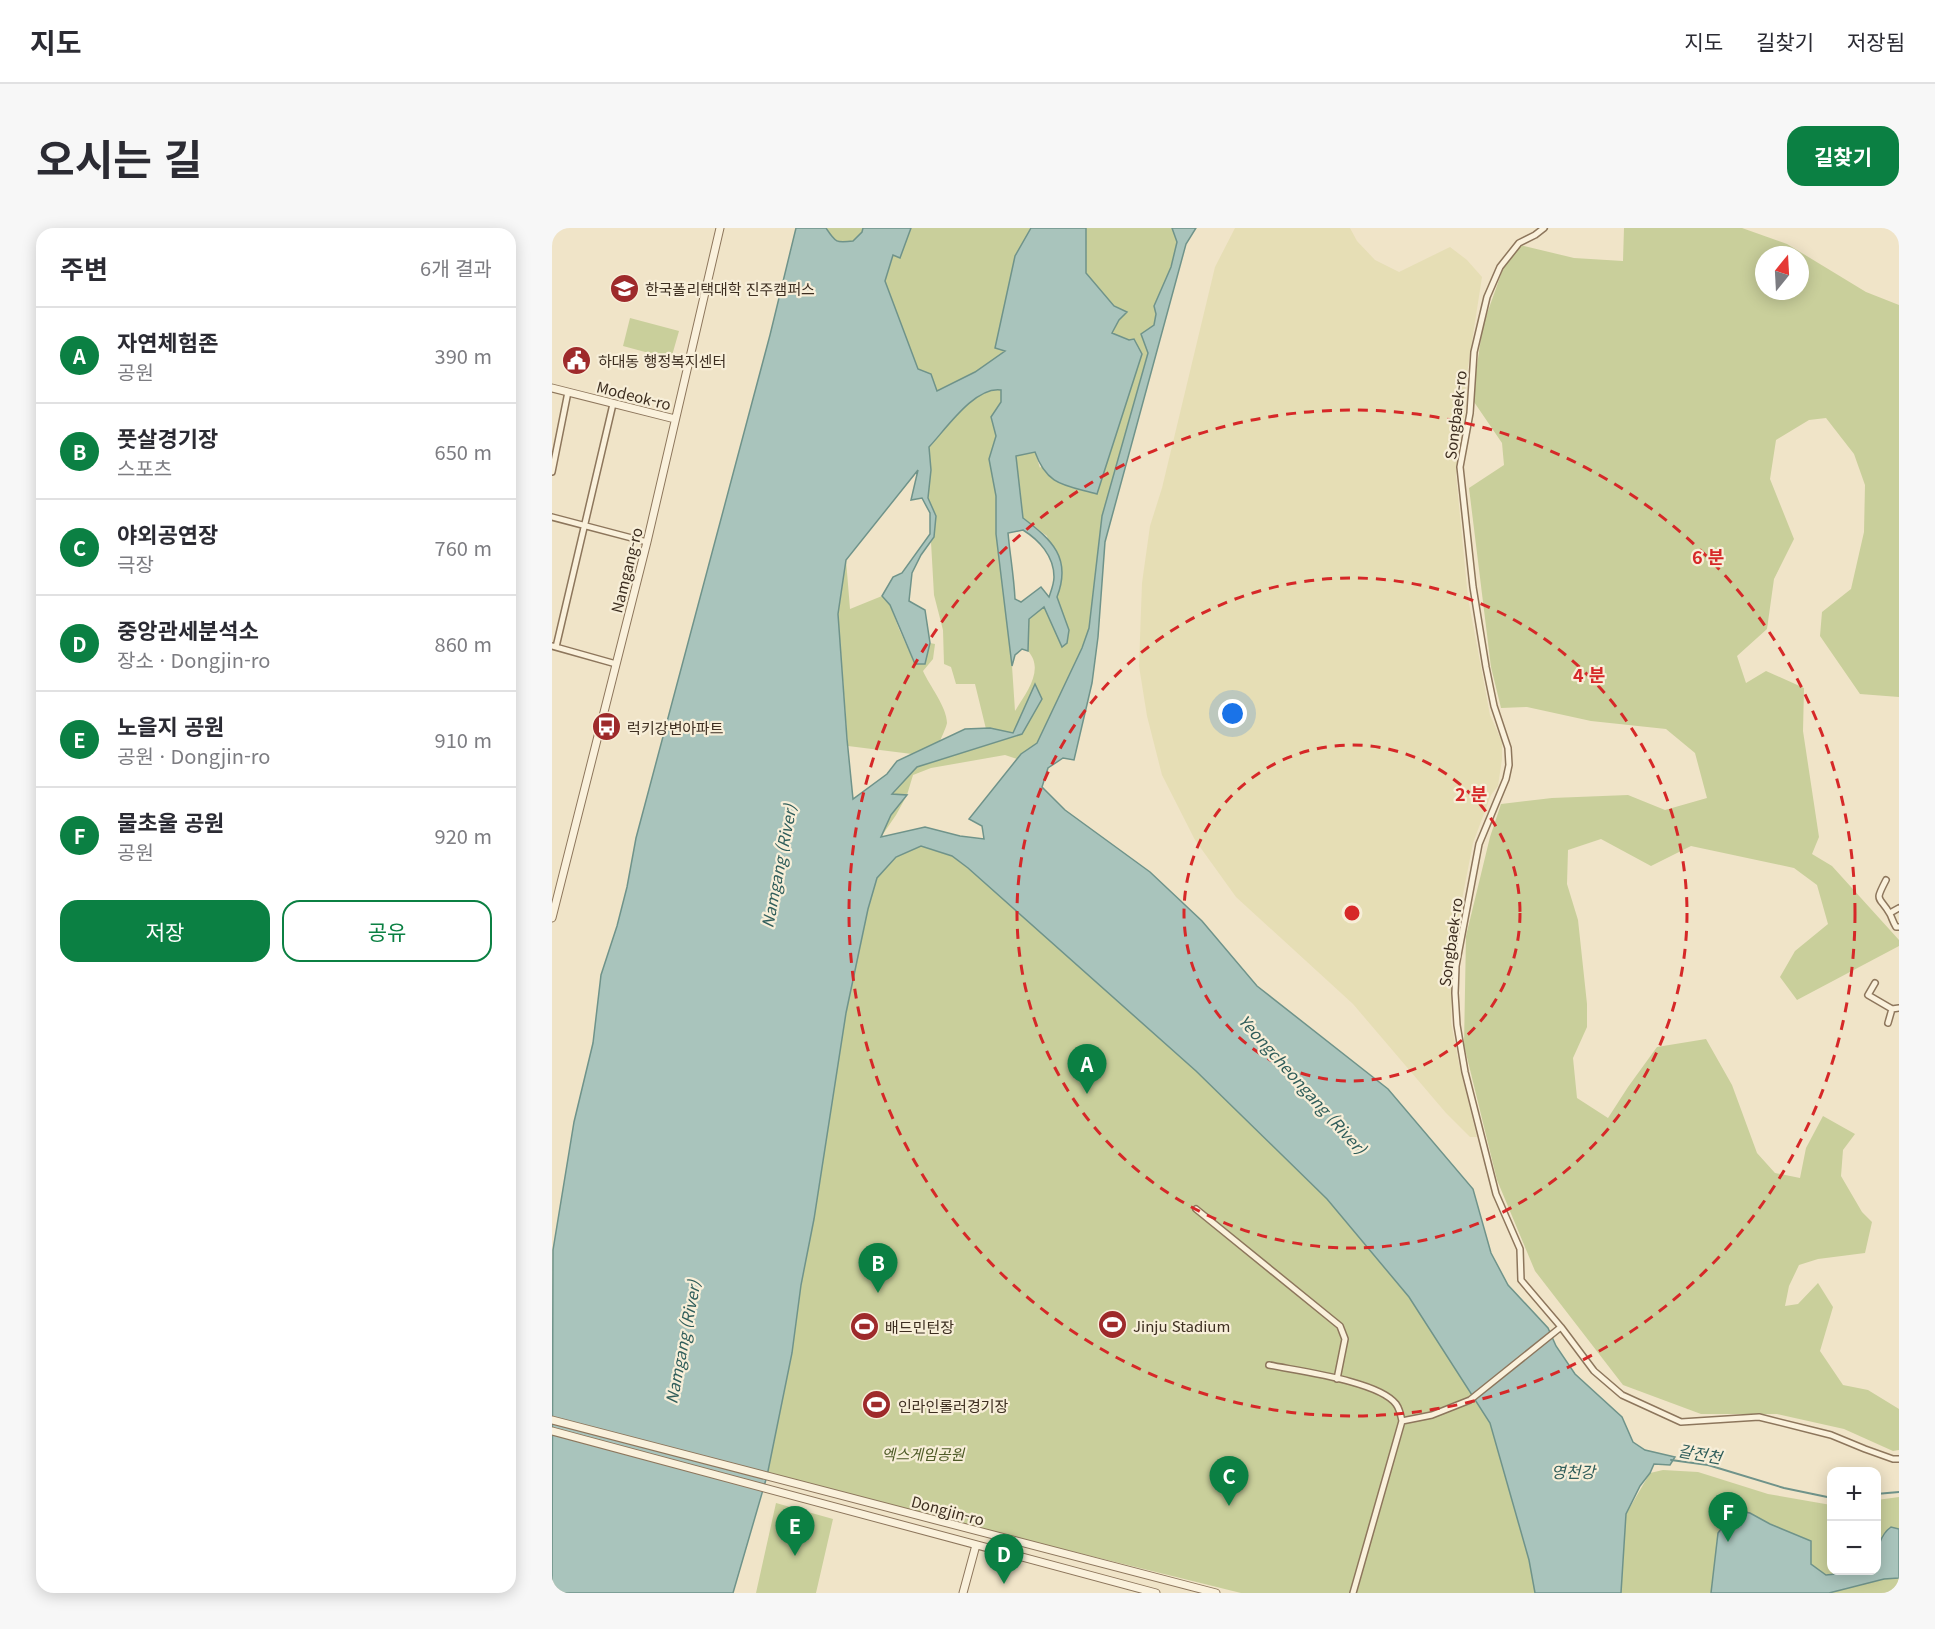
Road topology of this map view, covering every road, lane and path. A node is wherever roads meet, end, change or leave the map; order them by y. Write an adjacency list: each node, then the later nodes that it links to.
1 (720, 228): 6 (street, Namgang-ro)
2 (1544, 228): 25 (street, Songbaek-ro)
3 (552, 388): 4 (street, Modeok-ro)
4 (568, 392): 5 (street, Modeok-ro); 7 (street)
5 (613, 404): 6 (street, Modeok-ro); 10 (street)
6 (675, 419): 11 (street, Namgang-ro)
7 (554, 453): 8 (street)
8 (552, 472)
9 (552, 517): 10 (street)
10 (585, 524): 11 (street); 12 (street)
11 (647, 542): 13 (street, Namgang-ro)
12 (554, 646): 13 (street)
13 (616, 664): 16 (street, Namgang-ro)
14 (1886, 880): 17 (street)
15 (1899, 908): 17 (street)
16 (553, 909): 18 (street, Namgang-ro)
17 (1890, 913): 19 (street)
18 (552, 918)
19 (1899, 927)
20 (1875, 983): 22 (street)
21 (1899, 1008): 22 (street)
22 (1892, 1009): 23 (street)
23 (1888, 1023)
24 (1196, 1209): 27 (street)
25 (1561, 1327): 29 (street); 31 (street, Songbaek-ro)
26 (1269, 1365): 27 (street)
27 (1337, 1379): 29 (street)
28 (552, 1420): 35 (street, Dongjin-ro)
29 (1402, 1422): 36 (street)
30 (552, 1431): 32 (street, Dongjin-ro)
31 (1899, 1459)
32 (976, 1545): 33 (street); 34 (street, Dongjin-ro)
33 (963, 1593)
34 (1156, 1593)
35 (1216, 1593)
36 (1353, 1593)

